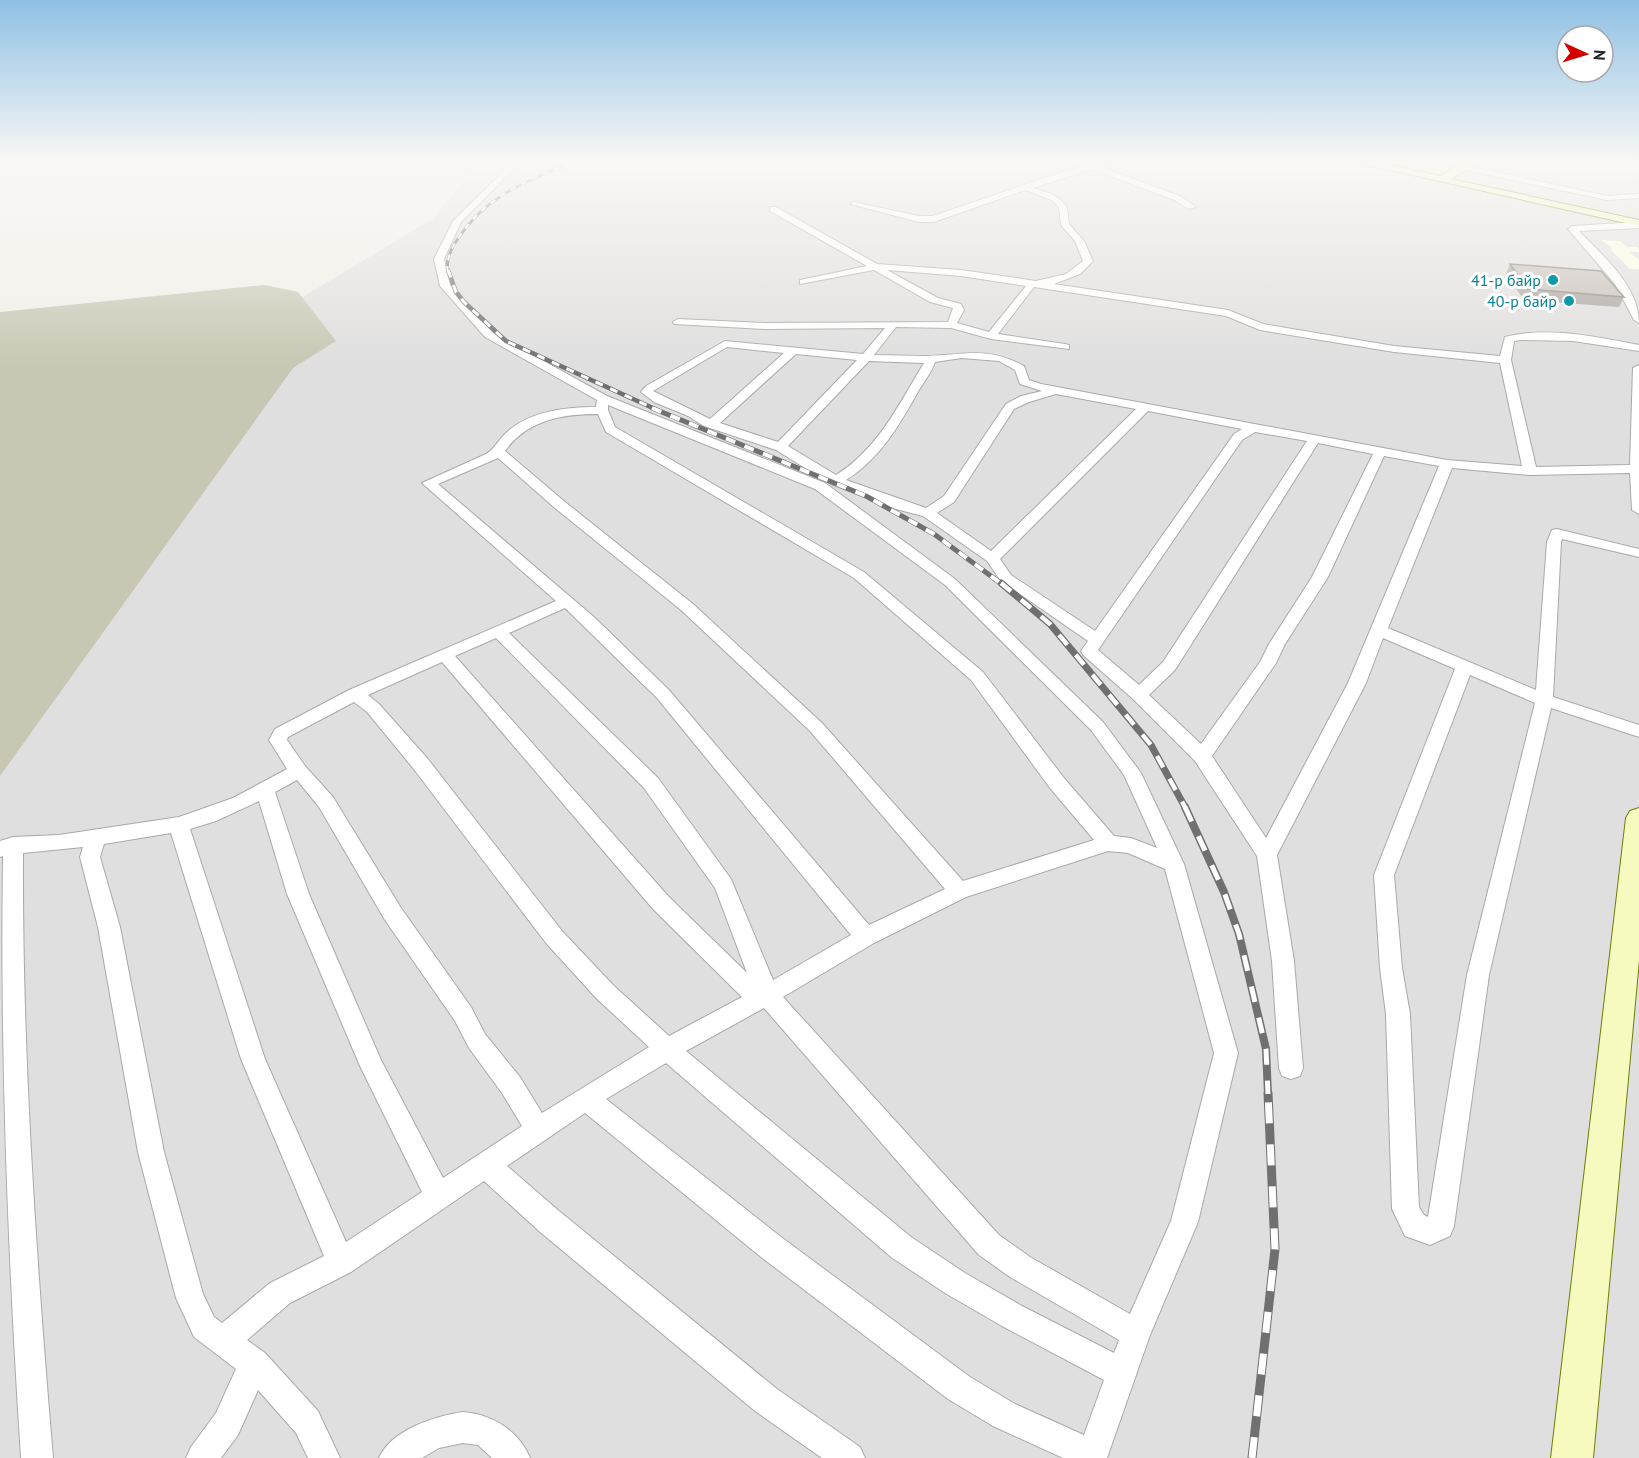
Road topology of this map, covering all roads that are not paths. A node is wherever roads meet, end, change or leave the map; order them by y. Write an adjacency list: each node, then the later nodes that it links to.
1 (452, 231): 23 (street)
2 (812, 231): 5 (street)
3 (1074, 231): 7 (street)
4 (1579, 231): 8 (street)
5 (876, 267): 6 (street); 7 (street); 11 (street)
6 (803, 282)
7 (1031, 285): 13 (street); 20 (street)
8 (1639, 320)
9 (678, 322): 10 (street)
10 (893, 324): 11 (street); 18 (street)
11 (951, 325): 12 (street)
12 (970, 329): 13 (street); 14 (street)
13 (991, 336): 15 (street)
14 (960, 347): 19 (street); 22 (street)
15 (1065, 347)
16 (1639, 348): 20 (street)
17 (793, 351): 18 (street); 25 (street); 25 (street)
18 (867, 358): 19 (street); 28 (street)
19 (928, 358): 34 (street)
20 (1505, 360): 33 (street)
21 (1639, 368): 32 (street)
22 (1056, 391): 24 (street); 36 (street)
23 (603, 405): 29 (street); 55 (street); 58 (street)
24 (1144, 408): 26 (street); 38 (street)
25 (712, 424): 28 (street)
26 (1251, 429): 27 (street); 42 (street)
27 (1313, 441): 30 (street); 46 (street)
28 (780, 447): 34 (street)
29 (498, 452): 39 (street); 59 (street)
30 (1380, 454): 31 (street); 49 (street)
31 (1447, 464): 33 (street); 41 (street)
32 (1636, 469): 33 (street); 35 (street)
33 (1530, 471)
34 (836, 481): 36 (street)
35 (1639, 510)
36 (928, 513): 38 (street)
37 (1639, 553): 47 (street)
38 (992, 558): 42 (street)
39 (566, 602): 40 (street); 60 (street)
40 (499, 632): 43 (street); 61 (street)
41 (1380, 632): 44 (street); 57 (street)
42 (1097, 640): 46 (street)
43 (445, 655): 45 (street); 61 (street)
44 (1465, 666): 47 (street); 47 (street)
45 (355, 694): 50 (street); 62 (street)
46 (1139, 695): 49 (street)
47 (1544, 700): 48 (street)
48 (1639, 731)
49 (1202, 756): 57 (street)
50 (298, 771): 51 (street); 65 (street)
51 (265, 790): 53 (street); 67 (street)
52 (1639, 818): 80 (street)
53 (177, 824): 54 (street); 68 (street)
54 (96, 836): 56 (street); 70 (street)
55 (1108, 843): 58 (street); 59 (street)
56 (7, 847): 74 (street)
57 (1267, 855): 63 (street)
58 (1174, 864): 69 (street)
59 (959, 891): 60 (street)
60 (866, 937): 61 (street)
61 (763, 997): 62 (street); 69 (street)
62 (667, 1049): 64 (street); 72 (street)
63 (1291, 1068)
64 (586, 1098): 65 (street); 73 (street)
65 (538, 1129): 66 (street)
66 (488, 1166): 67 (street); 79 (street)
67 (438, 1195): 68 (street)
68 (341, 1262): 70 (street)
69 (1136, 1334): 72 (street)
70 (222, 1342): 71 (street)
71 (254, 1364): 75 (street); 76 (street)
72 (1123, 1373): 73 (street)
73 (1091, 1456)
74 (37, 1458)
75 (202, 1458)
76 (324, 1458)
77 (395, 1458): 78 (street)
78 (514, 1458)
79 (849, 1458)
80 (1572, 1458)

